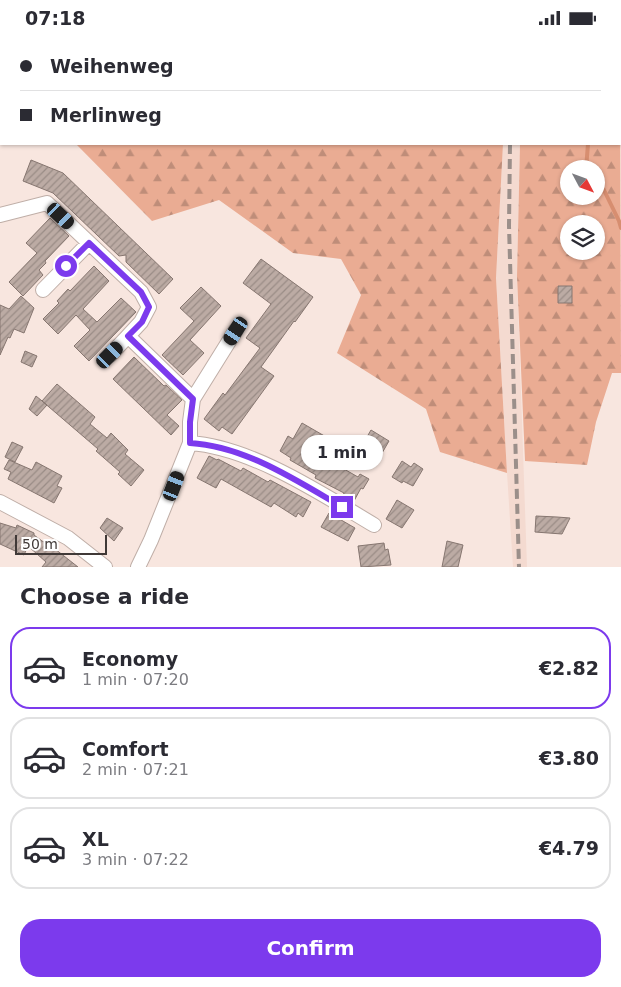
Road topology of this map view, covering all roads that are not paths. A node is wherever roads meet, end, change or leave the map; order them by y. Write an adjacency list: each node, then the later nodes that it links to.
1 (0, 215): 2 (street)
2 (89, 243): 3 (street); 5 (street)
3 (43, 289)
4 (236, 331): 7 (street)
5 (128, 336): 6 (street); 7 (street)
6 (110, 355)
7 (193, 399): 8 (street)
8 (190, 443): 10 (street); 12 (street)
9 (0, 502): 11 (street)
10 (374, 525)
11 (105, 567)
12 (138, 567)

